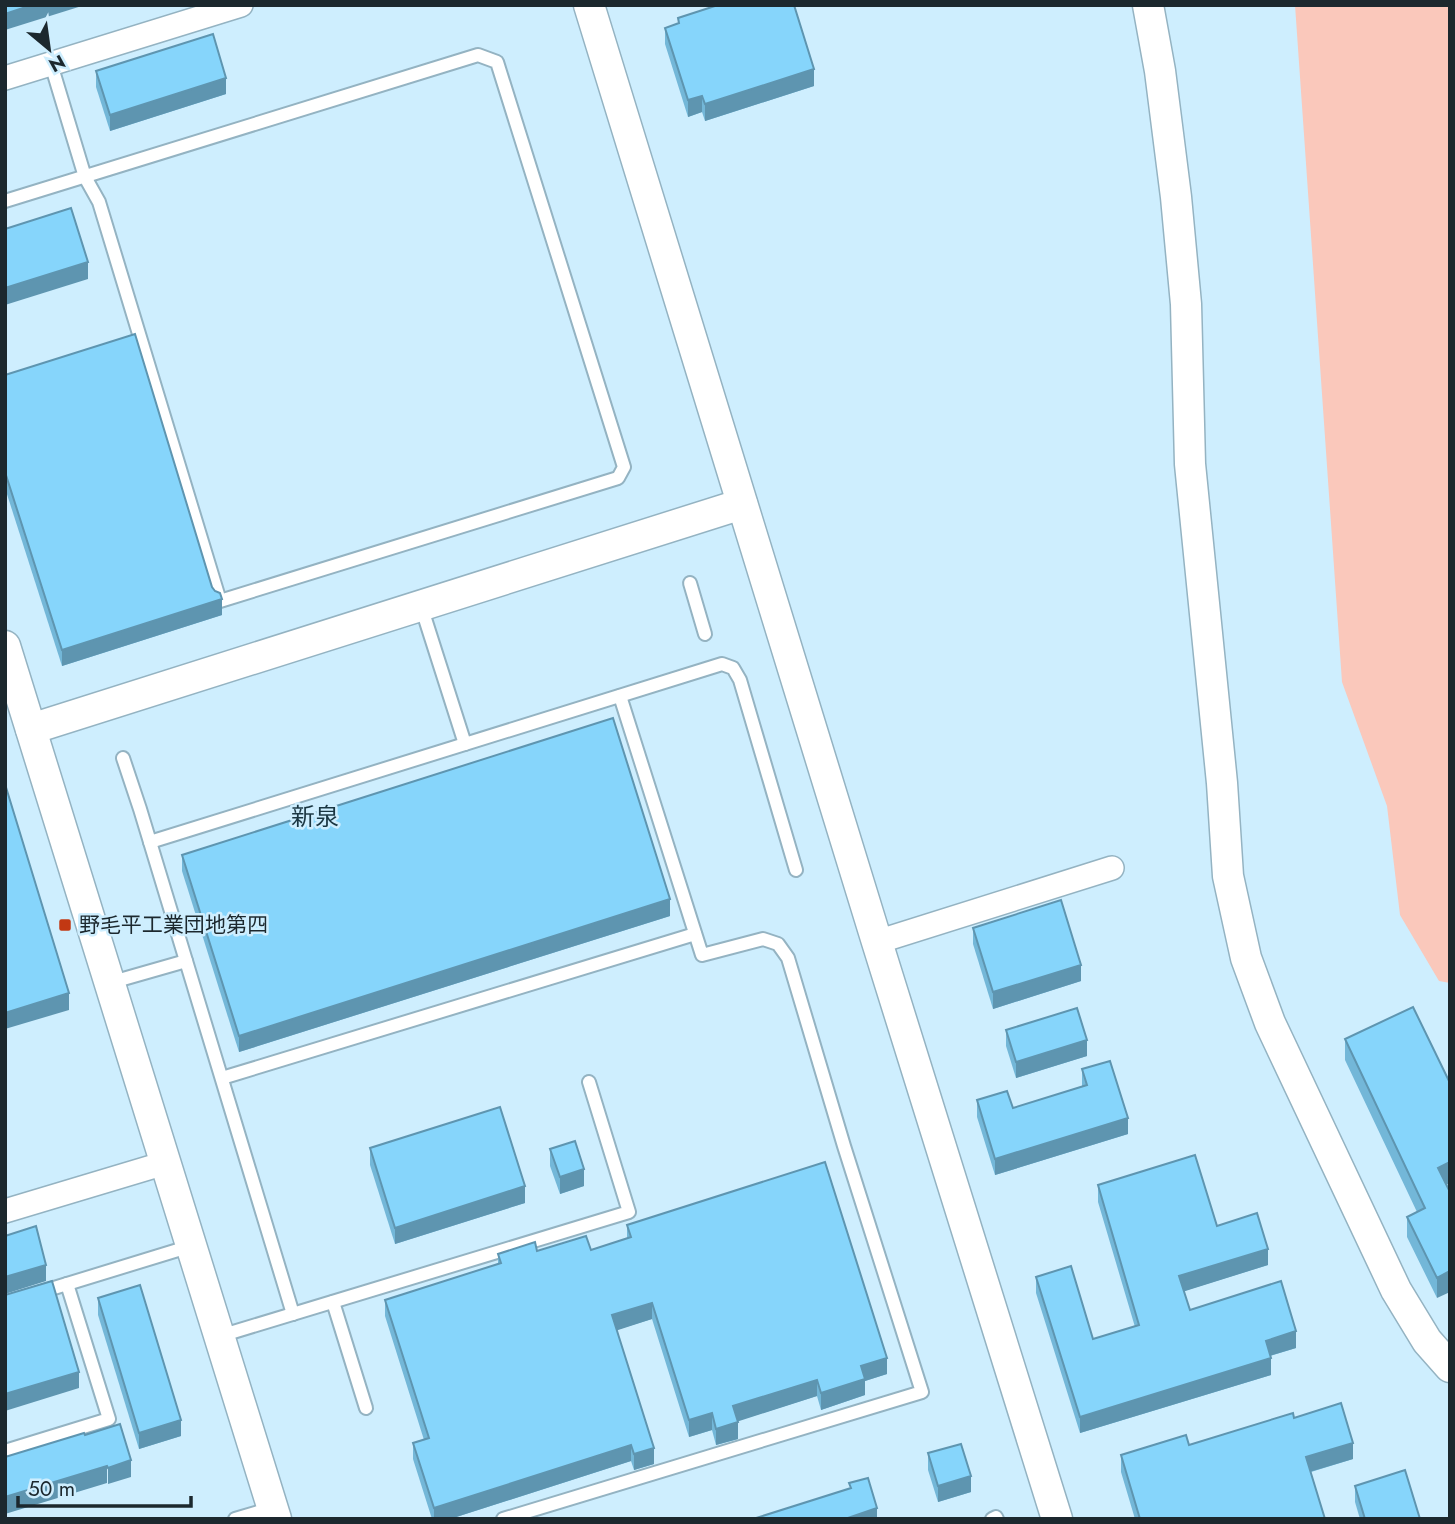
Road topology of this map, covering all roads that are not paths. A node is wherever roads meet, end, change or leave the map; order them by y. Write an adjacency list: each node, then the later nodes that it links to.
1 (241, 5): 4 (street)
2 (589, 5): 8 (street)
3 (1148, 5): 34 (street)
4 (51, 64): 5 (street); 6 (lane)
5 (5, 78)
6 (85, 177): 6 (lane); 7 (lane)
7 (5, 201)
8 (742, 504): 10 (street); 21 (street)
9 (690, 583): 11 (lane)
10 (421, 606): 14 (street); 15 (lane)
11 (705, 634)
12 (5, 646): 14 (street)
13 (620, 696): 15 (lane); 19 (lane); 20 (lane)
14 (31, 730): 23 (street)
15 (465, 744): 17 (lane)
16 (123, 758): 17 (lane)
17 (150, 842): 22 (lane)
18 (1112, 868): 21 (street)
19 (796, 870)
20 (695, 934): 24 (lane); 39 (lane)
21 (877, 942): 40 (street)
22 (186, 961): 23 (lane); 24 (lane)
23 (109, 982): 26 (street)
24 (222, 1078): 32 (lane)
25 (589, 1082): 30 (lane)
26 (165, 1163): 27 (street); 28 (street)
27 (5, 1211)
28 (191, 1246): 29 (lane); 33 (street)
29 (67, 1284): 31 (lane); 36 (lane)
30 (333, 1302): 32 (lane); 35 (lane)
31 (5, 1303)
32 (293, 1314): 33 (lane)
33 (219, 1337): 37 (street)
34 (1450, 1367)
35 (366, 1408)
36 (5, 1451)
37 (274, 1513): 38 (lane)
38 (235, 1519)
39 (503, 1519)
40 (1056, 1519)

